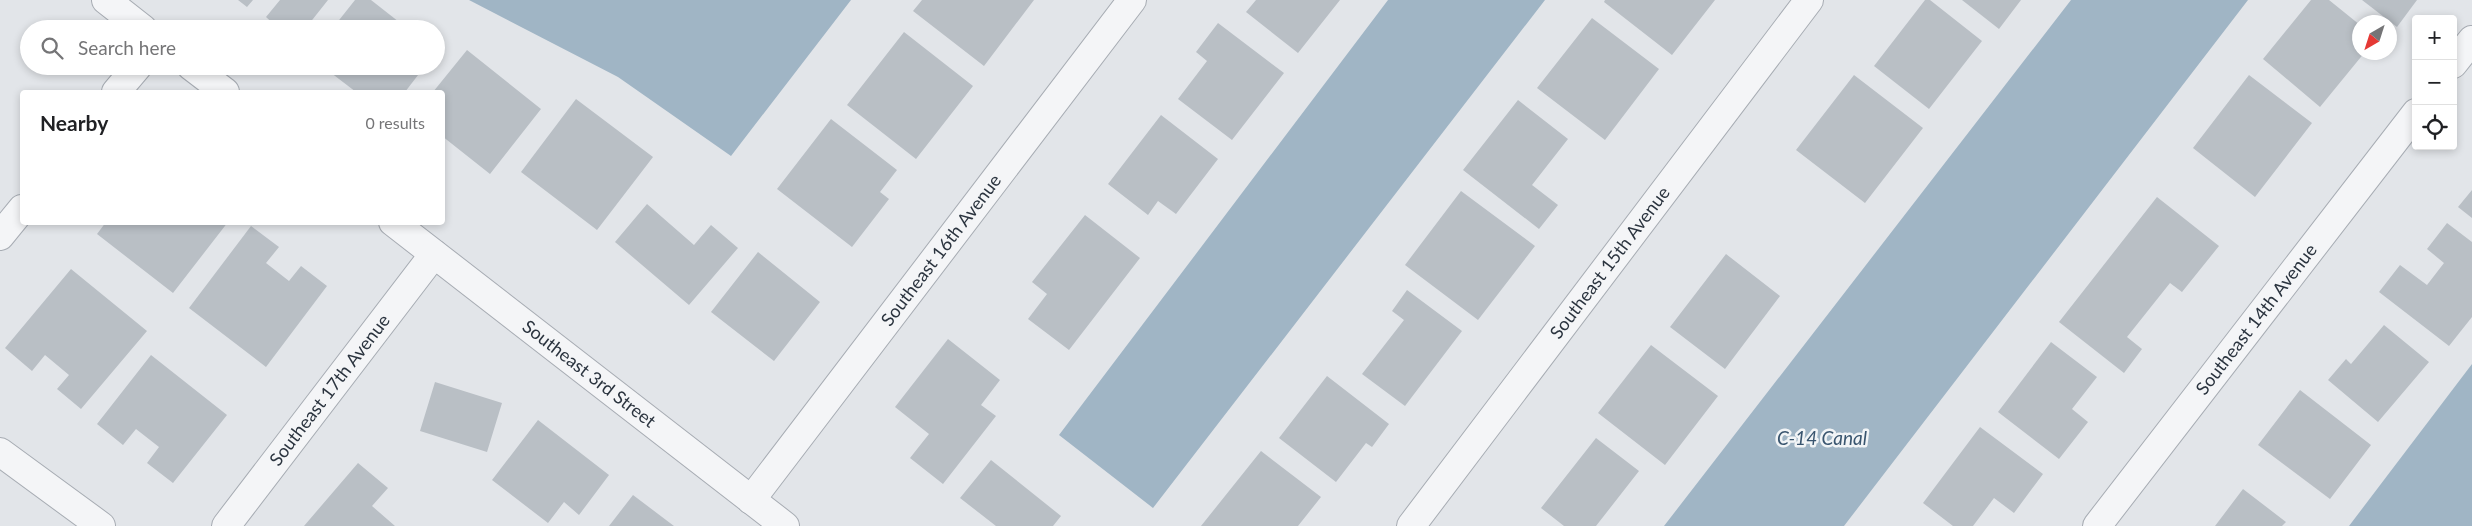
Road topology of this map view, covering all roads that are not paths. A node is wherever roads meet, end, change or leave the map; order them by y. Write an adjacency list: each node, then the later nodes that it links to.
1 (106, 0): 4 (street)
2 (1132, 0): 17 (street, Southeast 16th Avenue)
3 (1809, 0): 21 (street, Southeast 15th Avenue)
4 (132, 20)
5 (2472, 40): 6 (street)
6 (2456, 60)
7 (130, 75): 9 (street)
8 (203, 75): 10 (street)
9 (118, 90)
10 (222, 90)
11 (2412, 118): 22 (street, Southeast 14th Avenue)
12 (20, 211): 14 (street)
13 (397, 225): 15 (street, Southeast 3rd Street)
14 (0, 236)
15 (434, 254): 17 (street, Southeast 3rd Street); 19 (street, Southeast 17th Avenue)
16 (0, 452): 18 (street)
17 (751, 500): 20 (street, Southeast 3rd Street)
18 (101, 526)
19 (226, 526)
20 (784, 526)
21 (1411, 526)
22 (2097, 526)

